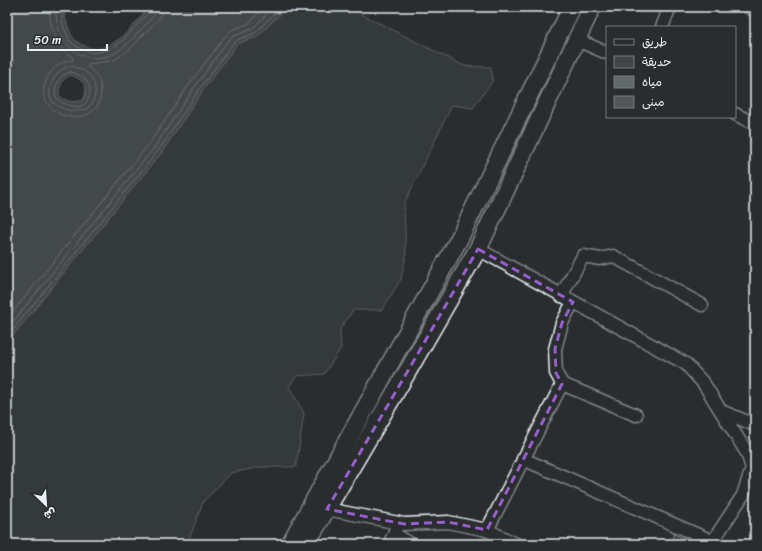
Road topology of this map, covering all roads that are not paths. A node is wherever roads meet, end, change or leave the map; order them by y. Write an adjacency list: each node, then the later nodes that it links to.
1 (572, 7): 6 (street)
2 (592, 7): 8 (street)
3 (670, 7): 7 (street)
4 (748, 7): 5 (street)
5 (755, 10)
6 (565, 23): 8 (street); 10 (street)
7 (662, 26)
8 (580, 35): 9 (street); 11 (street)
9 (606, 52)
10 (550, 55): 11 (street); 27 (street)
11 (567, 62): 14 (street)
12 (736, 114): 13 (street)
13 (755, 124)
14 (478, 249): 15 (street); 23 (street)
15 (562, 296): 16 (street); 17 (street)
16 (574, 302): 18 (street); 19 (street)
17 (702, 305)
18 (562, 384): 20 (street); 22 (street)
19 (721, 411): 21 (street); 26 (street)
20 (636, 415)
21 (755, 425)
22 (523, 459): 24 (street); 26 (street)
23 (327, 509): 25 (street); 28 (street)
24 (487, 530): 25 (street); 30 (street)
25 (394, 534): 29 (street)
26 (712, 543)
27 (290, 544)
28 (306, 544)
29 (412, 544)
30 (516, 544)

